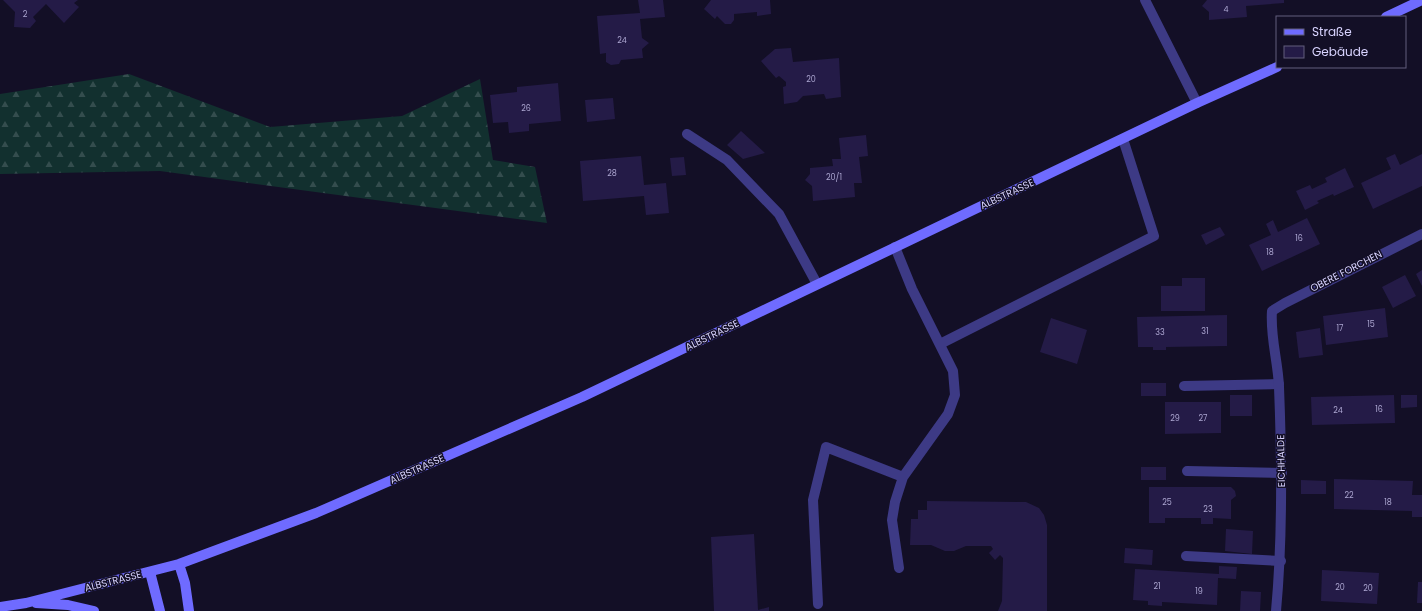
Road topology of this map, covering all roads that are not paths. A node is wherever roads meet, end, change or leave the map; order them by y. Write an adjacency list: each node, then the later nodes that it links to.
1 (1145, 0): 5 (street)
2 (1422, 0): 3 (street)
3 (1388, 16)
4 (1276, 67): 5 (street, ALBSTRASSE)
5 (1197, 103): 7 (street, ALBSTRASSE)
6 (687, 134): 10 (street)
7 (1123, 139): 9 (street, ALBSTRASSE); 12 (street)
8 (1422, 234): 11 (street, OBERE FORCHEN)
9 (896, 247): 10 (street, ALBSTRASSE); 12 (street)
10 (817, 284): 20 (street, ALBSTRASSE)
11 (1272, 312): 13 (street, EICHHALDE)
12 (940, 344): 17 (street)
13 (1279, 384): 14 (street); 16 (street, EICHHALDE)
14 (1184, 386)
15 (1187, 471): 16 (street)
16 (1282, 473): 19 (street, EICHHALDE)
17 (903, 477): 21 (street); 24 (street)
18 (1186, 556): 19 (street)
19 (1281, 561): 29 (street, EICHHALDE)
20 (179, 564): 22 (street, ALBSTRASSE); 28 (street)
21 (899, 568)
22 (150, 572): 23 (street, ALBSTRASSE); 27 (street)
23 (26, 603): 25 (street, ALBSTRASSE); 26 (street)
24 (818, 604)
25 (0, 607)
26 (94, 611)
27 (160, 611)
28 (189, 611)
29 (1276, 611)

